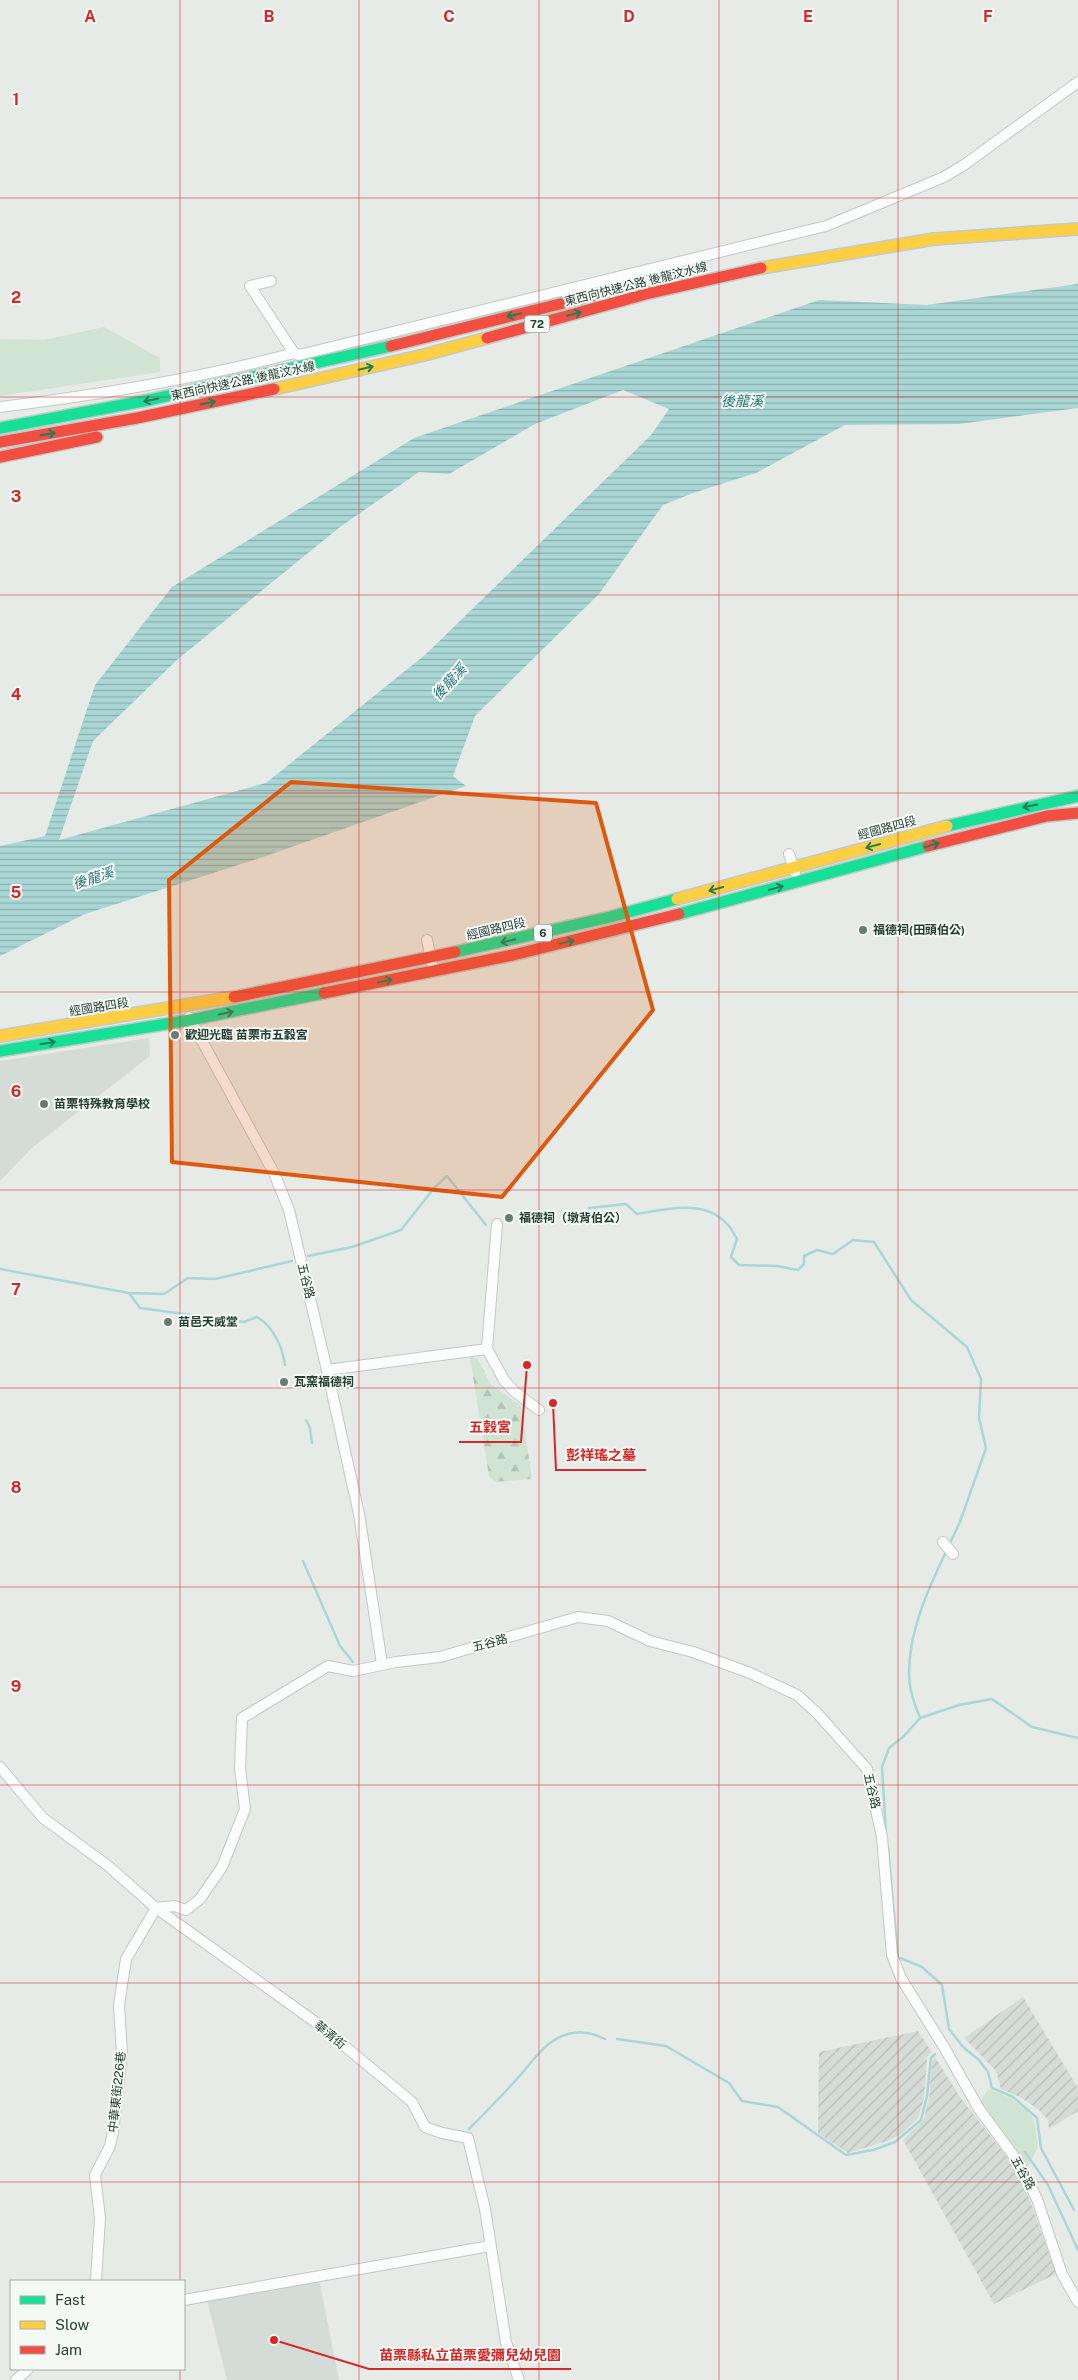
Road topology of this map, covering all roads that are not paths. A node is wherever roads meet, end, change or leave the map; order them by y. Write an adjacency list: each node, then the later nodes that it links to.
1 (1078, 82): 7 (street)
2 (1078, 218): 3 (main road)
3 (922, 229)
4 (1078, 229): 10 (main road, 東西向快速公路 後龍汶水線 / 72, one-way to 4)
5 (764, 255): 9 (main road, 東西向快速公路 後龍汶水線 / 72, one-way to 9)
6 (271, 281): 7 (street)
7 (294, 353): 8 (street)
8 (0, 407)
9 (106, 410): 11 (main road); 12 (main road, 東西向快速公路 後龍汶水線 / 72)
10 (137, 418): 13 (main road, 東西向快速公路 後龍汶水線 / 72, one-way to 10); 14 (main road)
11 (0, 419)
12 (0, 428)
13 (0, 442)
14 (0, 457)
15 (1078, 796): 18 (main road, 經國路四段 / 6, one-way to 18)
16 (1078, 813): 19 (main road, 6, one-way to 16)
17 (789, 854): 18 (street)
18 (794, 868): 19 (street); 21 (main road, 經國路四段 / 6, one-way to 21)
19 (798, 882): 22 (main road, 6, one-way to 19)
20 (427, 940): 21 (street)
21 (430, 959): 22 (street); 23 (main road, 經國路四段 / 6)
22 (434, 971): 24 (main road, 6, one-way to 22)
23 (185, 1007): 24 (street, 五谷路); 25 (main road, 經國路四段 / 6)
24 (190, 1020): 26 (main road, 6, one-way to 24); 29 (street, 五谷路)
25 (0, 1036)
26 (0, 1051)
27 (497, 1224): 28 (street)
28 (486, 1349): 29 (street); 30 (street)
29 (327, 1370): 33 (street, 五谷路)
30 (539, 1410)
31 (943, 1542): 32 (street)
32 (953, 1554)
33 (382, 1664): 35 (street, 五谷路); 39 (street, 五谷路)
34 (0, 1767): 35 (street, 華清街)
35 (156, 1908): 36 (street, 華清街); 37 (street, 中華東街226巷)
36 (490, 2246): 38 (street); 42 (street, 華清街)
37 (96, 2280)
38 (185, 2300)
39 (1078, 2302)
40 (27, 2370): 41 (street)
41 (16, 2380)
42 (519, 2380)

